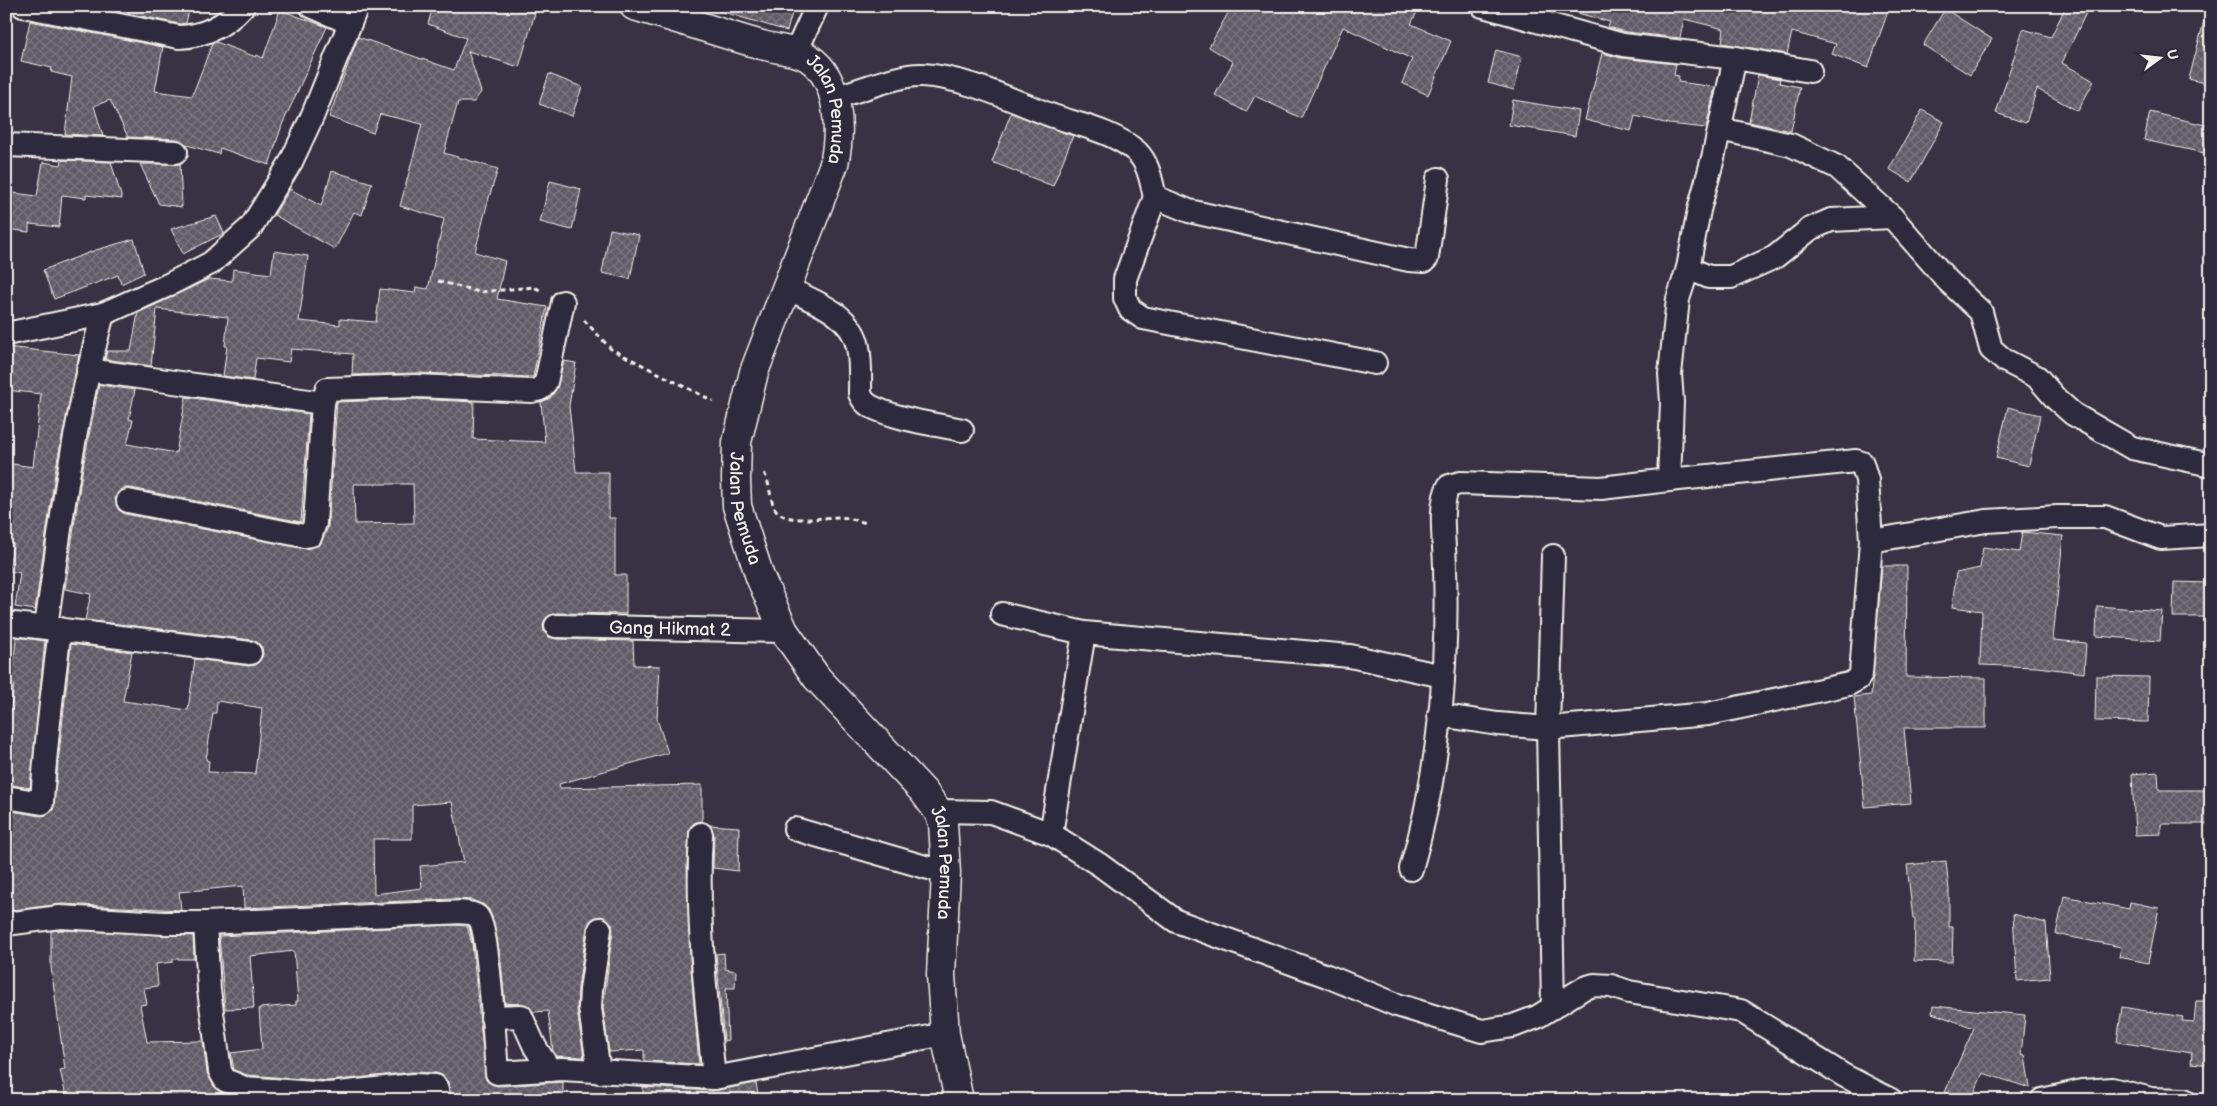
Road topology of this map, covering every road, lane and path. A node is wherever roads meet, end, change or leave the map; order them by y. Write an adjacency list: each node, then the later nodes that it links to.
1 (23, 6): 2 (street)
2 (243, 6)
3 (311, 6): 7 (street)
4 (634, 6): 8 (street, Jalan Pemuda)
5 (817, 6): 8 (street)
6 (1483, 6): 9 (street)
7 (353, 15): 21 (street)
8 (795, 54): 11 (street, Jalan Pemuda)
9 (1736, 58): 10 (street); 12 (street)
10 (1810, 71)
11 (834, 98): 16 (street); 19 (street, Jalan Pemuda)
12 (1720, 129): 17 (street); 18 (street)
13 (6, 145): 14 (street)
14 (176, 152)
15 (1438, 179): 16 (street)
16 (1156, 197): 23 (street)
17 (1892, 217): 18 (street); 27 (street)
18 (1688, 268): 29 (street)
19 (786, 288): 26 (street); 39 (street, Jalan Pemuda)
20 (563, 302): 25 (street)
21 (103, 314): 22 (street); 24 (street)
22 (6, 334)
23 (1375, 363)
24 (88, 370): 25 (street); 38 (street)
25 (324, 403): 30 (street)
26 (962, 430)
27 (2211, 465)
28 (763, 471): 31 (path)
29 (1669, 480): 33 (street); 42 (street)
30 (128, 501)
31 (867, 523)
32 (2211, 535): 33 (street)
33 (1871, 541): 44 (street)
34 (1553, 556): 44 (street)
35 (1002, 614): 40 (street)
36 (6, 623): 38 (street)
37 (556, 626): 39 (street, Gang Hikmat 2)
38 (53, 628): 41 (street); 45 (street)
39 (784, 631): 46 (street, Jalan Pemuda)
40 (1084, 633): 42 (street); 49 (street)
41 (250, 653)
42 (1443, 676): 43 (street)
43 (1439, 715): 44 (street); 50 (street)
44 (1548, 728): 55 (street)
45 (6, 797)
46 (938, 811): 49 (street); 51 (street, Jalan Pemuda)
47 (795, 829): 51 (street)
48 (701, 834): 60 (street)
49 (1051, 834): 55 (street)
50 (1411, 870)
51 (946, 874): 57 (street, Jalan Pemuda)
52 (205, 923): 53 (street); 56 (street); 61 (street)
53 (6, 924)
54 (600, 929): 59 (street)
55 (1553, 1007): 63 (street)
56 (492, 1017): 58 (street); 58 (street)
57 (945, 1034): 60 (street); 62 (street, Jalan Pemuda)
58 (550, 1070): 59 (street)
59 (598, 1072): 60 (street)
60 (714, 1078)
61 (438, 1100)
62 (959, 1100)
63 (1891, 1100)
64 (2042, 1100): 65 (street)
65 (2184, 1100)

